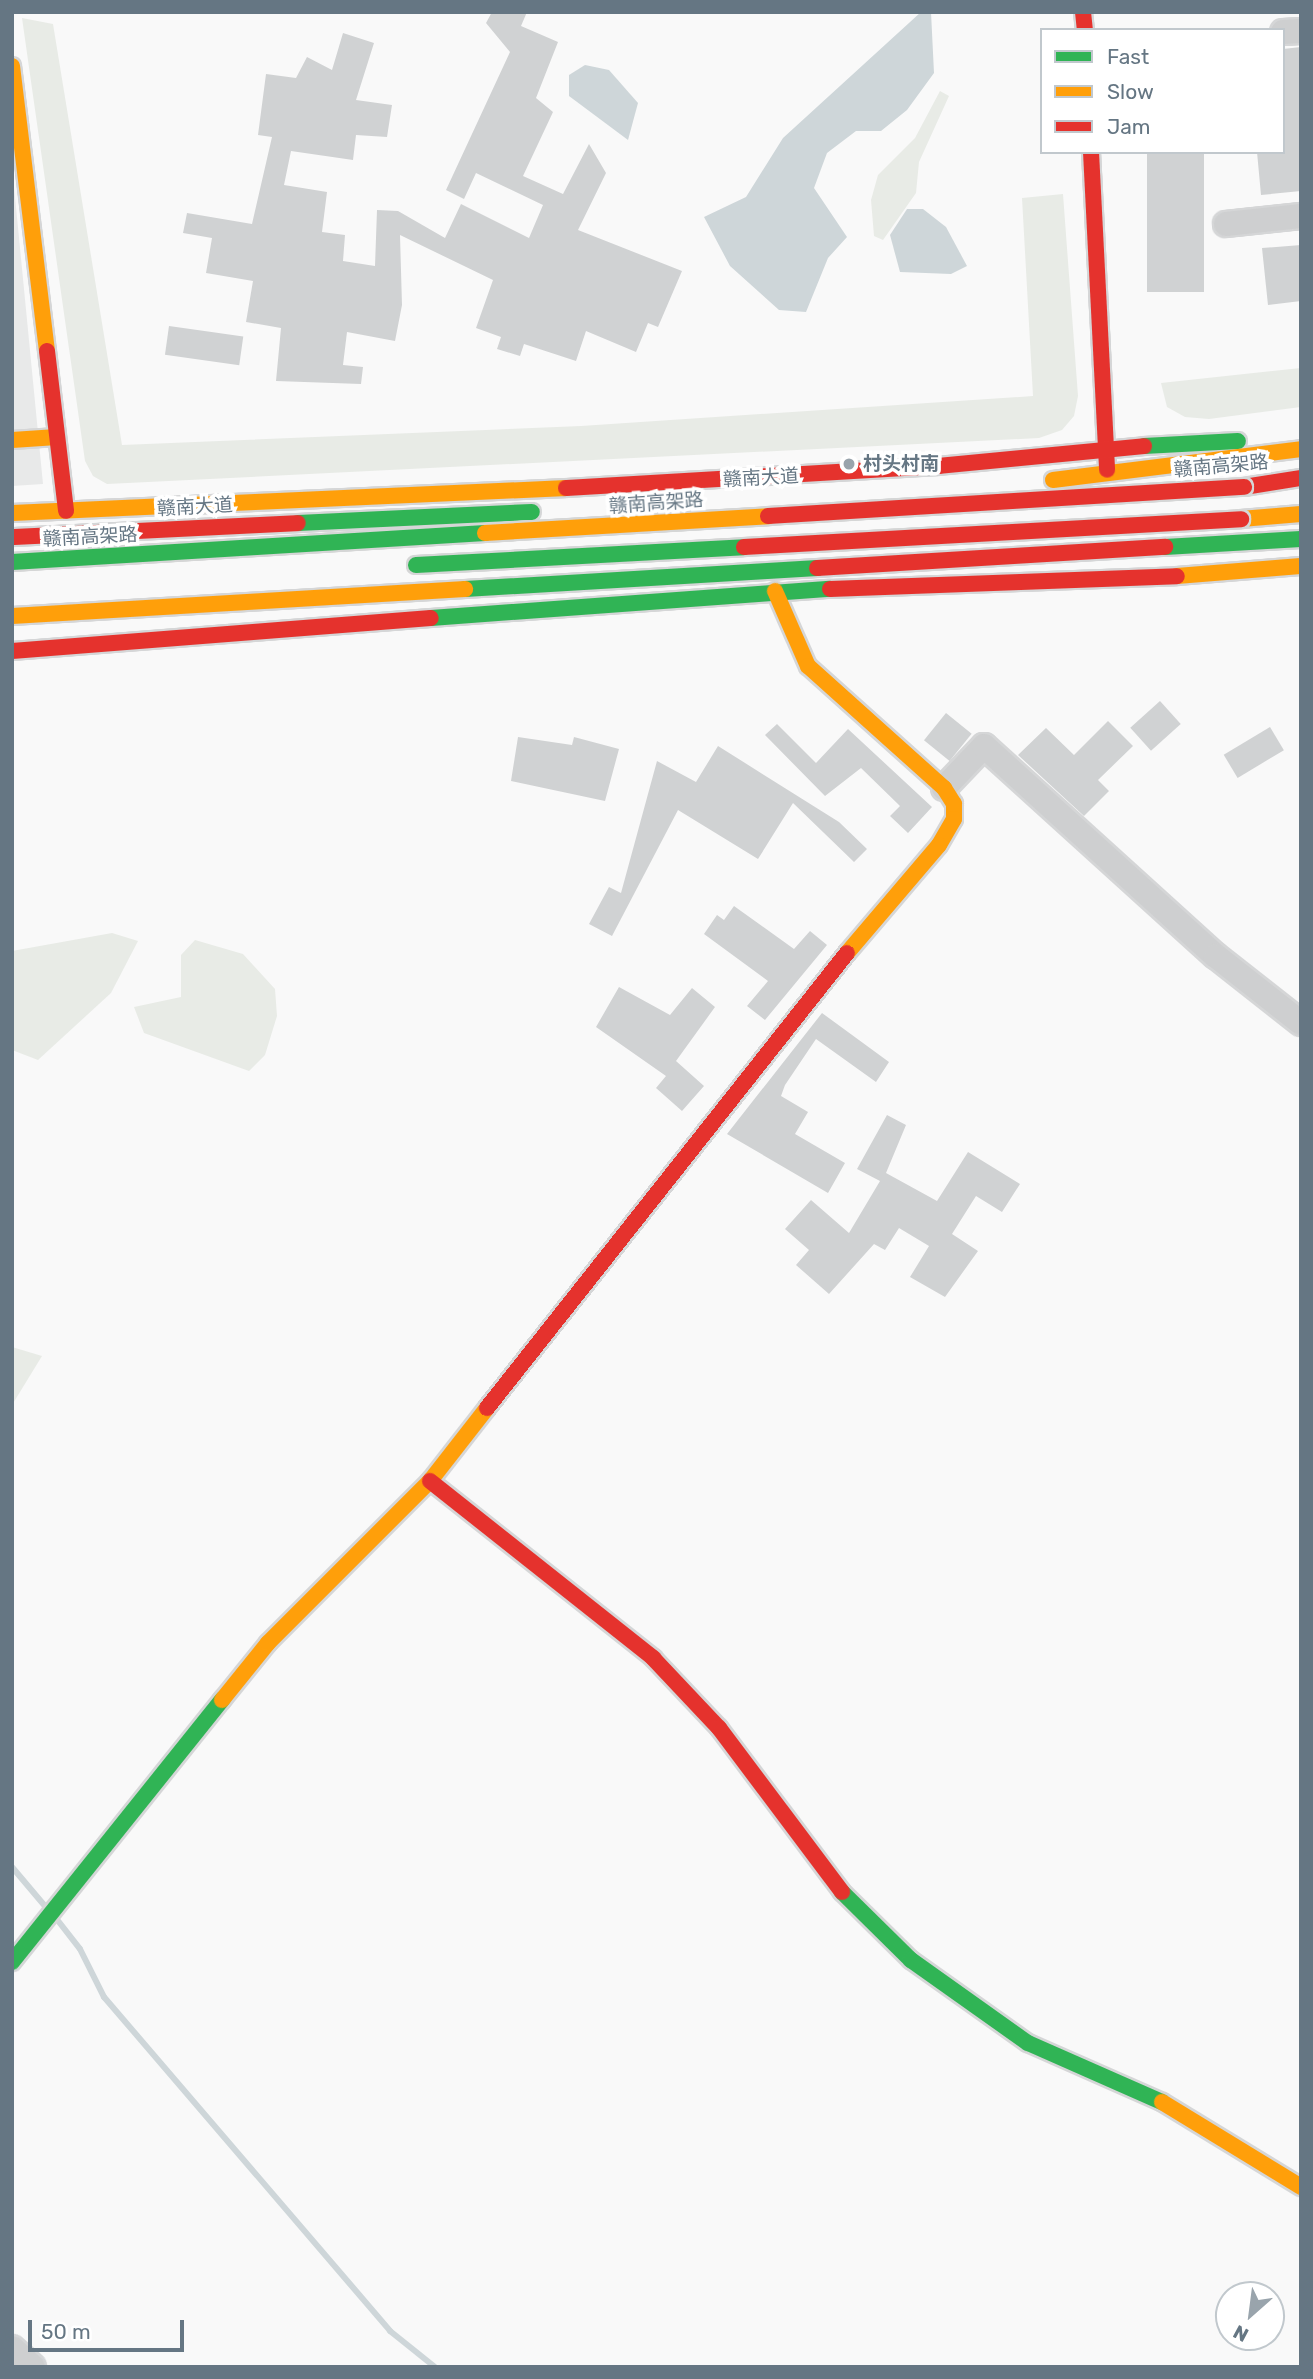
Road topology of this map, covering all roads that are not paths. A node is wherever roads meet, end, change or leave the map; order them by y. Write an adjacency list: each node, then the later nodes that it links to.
1 (12, 66): 5 (main road)
2 (1091, 154): 8 (main road)
3 (1301, 216): 4 (street)
4 (1226, 224)
5 (57, 438): 7 (main road); 14 (main road)
6 (1301, 438): 8 (main road)
7 (12, 440)
8 (1104, 447): 11 (main road); 14 (main road)
9 (1301, 449): 10 (main road, 赣南大道)
10 (1198, 465): 11 (main road, 赣南大道); 19 (main road)
11 (1108, 476): 13 (main road, 赣南大道); 20 (main road)
12 (1301, 478): 22 (main road, 赣南高架路, bridge)
13 (990, 485): 17 (main road, 赣南大道); 21 (main road)
14 (65, 511): 15 (main road)
15 (12, 513)
16 (1301, 514): 23 (main road, bridge)
17 (12, 537)
18 (1301, 539): 19 (main road)
19 (1201, 546): 20 (main road)
20 (1114, 551): 21 (main road); 25 (main road)
21 (999, 559): 27 (main road)
22 (12, 562)
23 (399, 566)
24 (1301, 566): 25 (main road)
25 (1113, 581): 26 (main road)
26 (775, 591): 28 (main road); 29 (main road)
27 (12, 616)
28 (12, 652)
29 (944, 788): 30 (street); 31 (main road)
30 (1301, 1023)
31 (430, 1481): 32 (main road); 33 (main road)
32 (12, 1962)
33 (1301, 2187)
34 (12, 2348): 35 (street)
35 (33, 2367)

